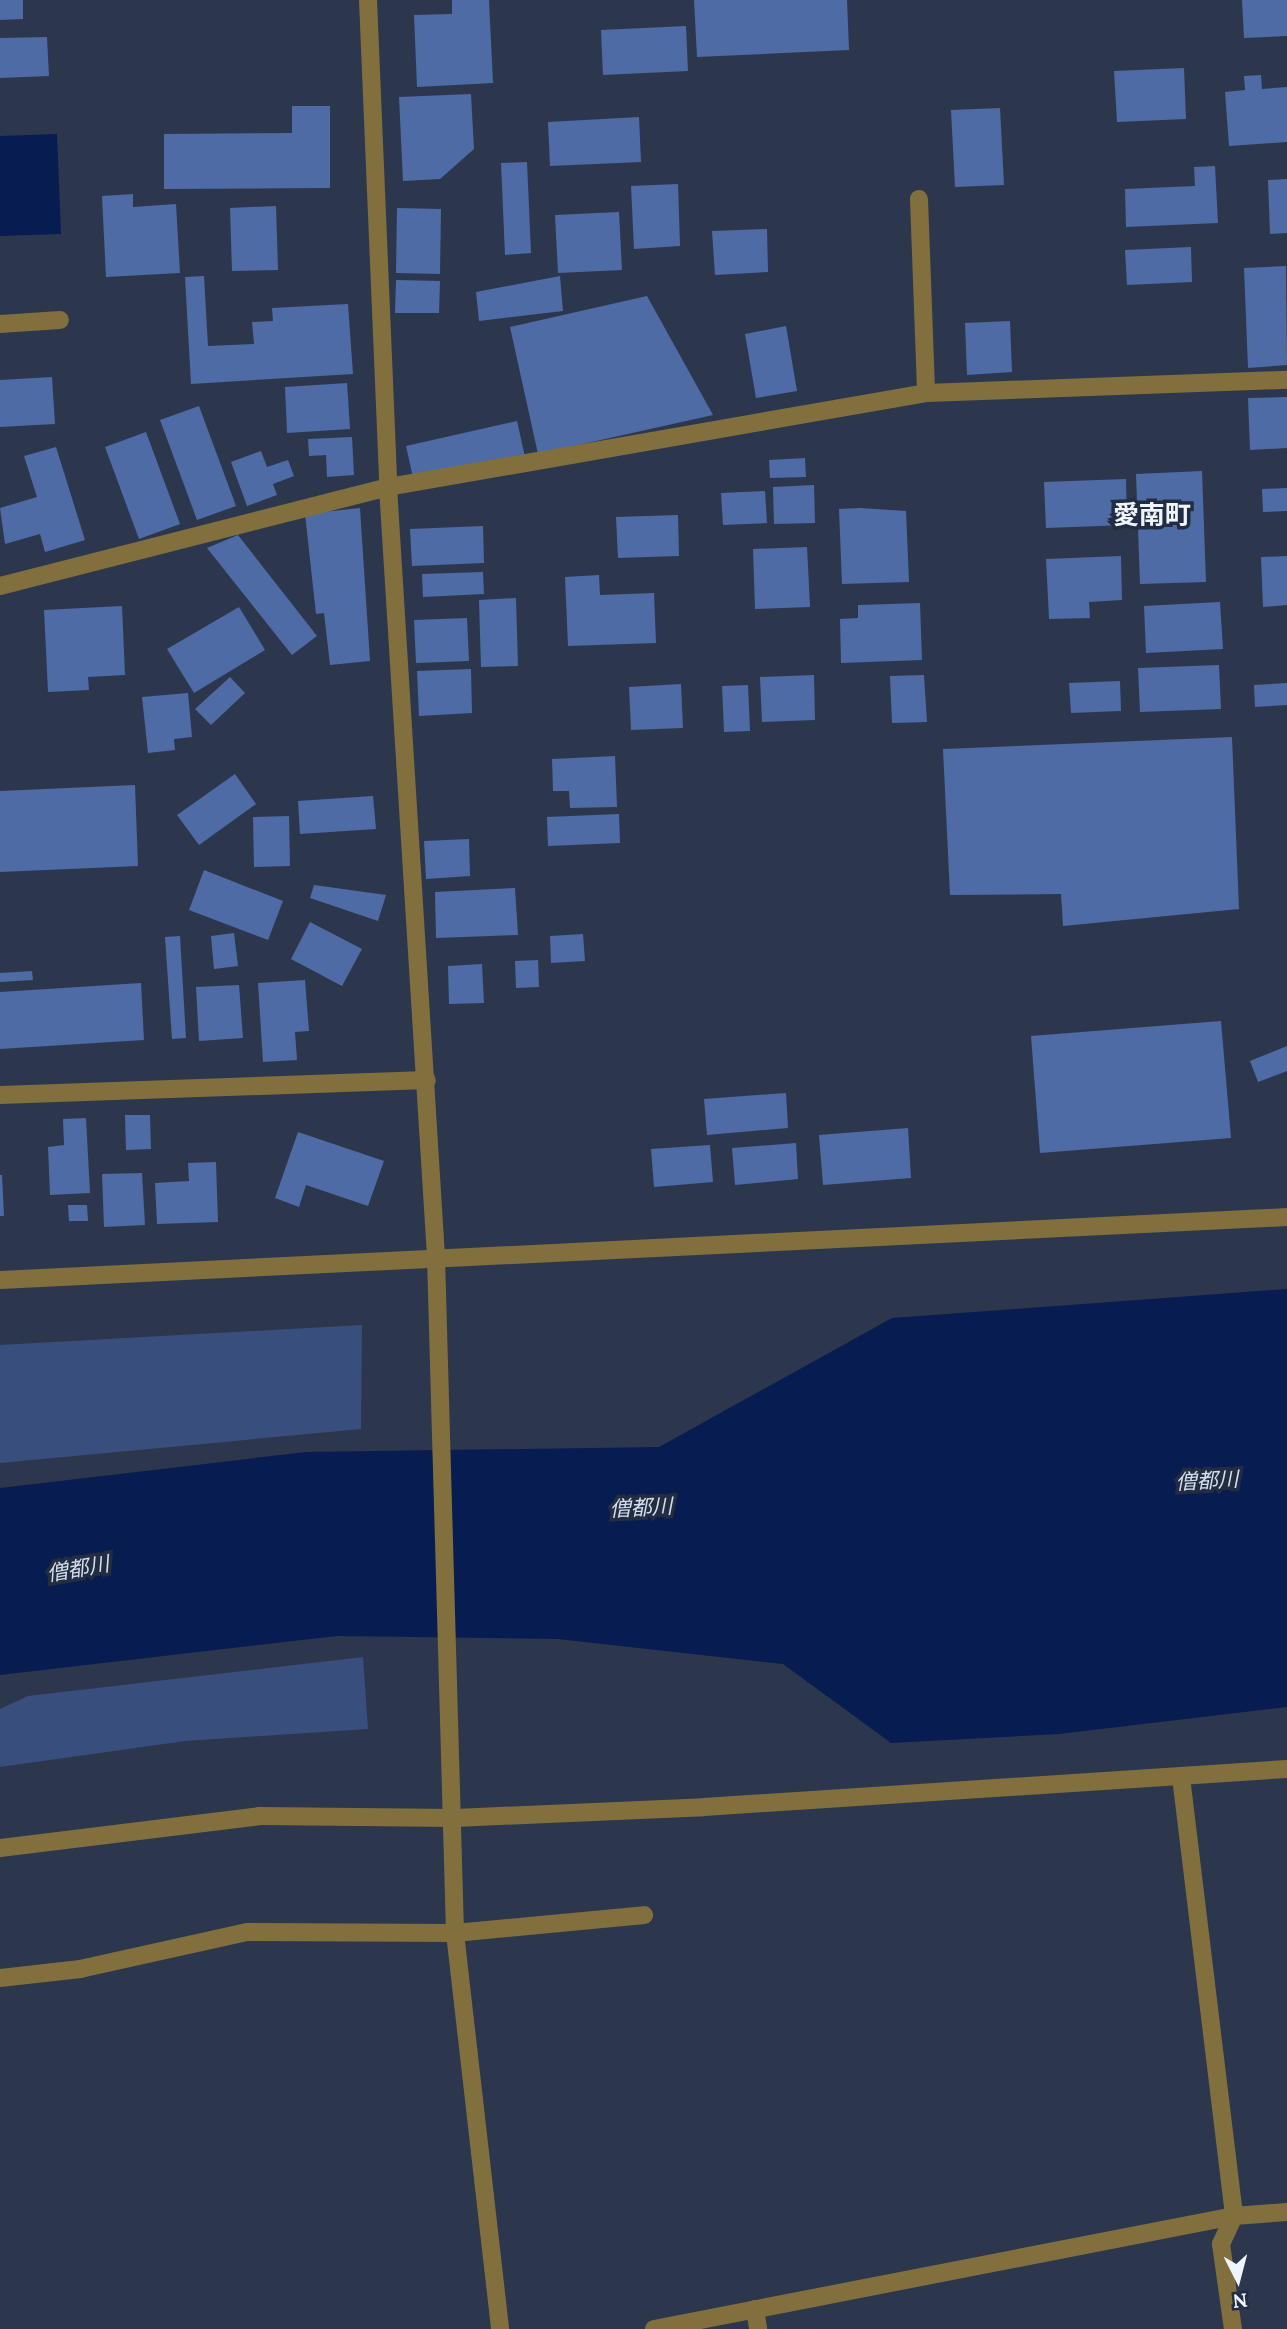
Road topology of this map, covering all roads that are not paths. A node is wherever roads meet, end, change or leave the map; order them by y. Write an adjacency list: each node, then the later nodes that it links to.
1 (368, 0): 7 (street)
2 (919, 199): 6 (street)
3 (60, 320): 4 (street)
4 (0, 324)
5 (1287, 380): 6 (street)
6 (926, 393): 7 (street)
7 (388, 488): 8 (street); 9 (street)
8 (0, 586)
9 (427, 1080): 10 (street); 12 (street)
10 (0, 1095)
11 (1287, 1217): 12 (street)
12 (436, 1257): 13 (street); 16 (street)
13 (0, 1280)
14 (1287, 1769): 15 (street)
15 (1181, 1777): 16 (street); 22 (street)
16 (455, 1818): 17 (street); 19 (street)
17 (0, 1848)
18 (644, 1915): 19 (street)
19 (455, 1933): 20 (street); 24 (street)
20 (0, 1978)
21 (1287, 2212): 22 (street)
22 (1234, 2216): 23 (street); 27 (street)
23 (755, 2309): 25 (street); 26 (street)
24 (500, 2329)
25 (654, 2329)
26 (758, 2329)
27 (1233, 2329)

